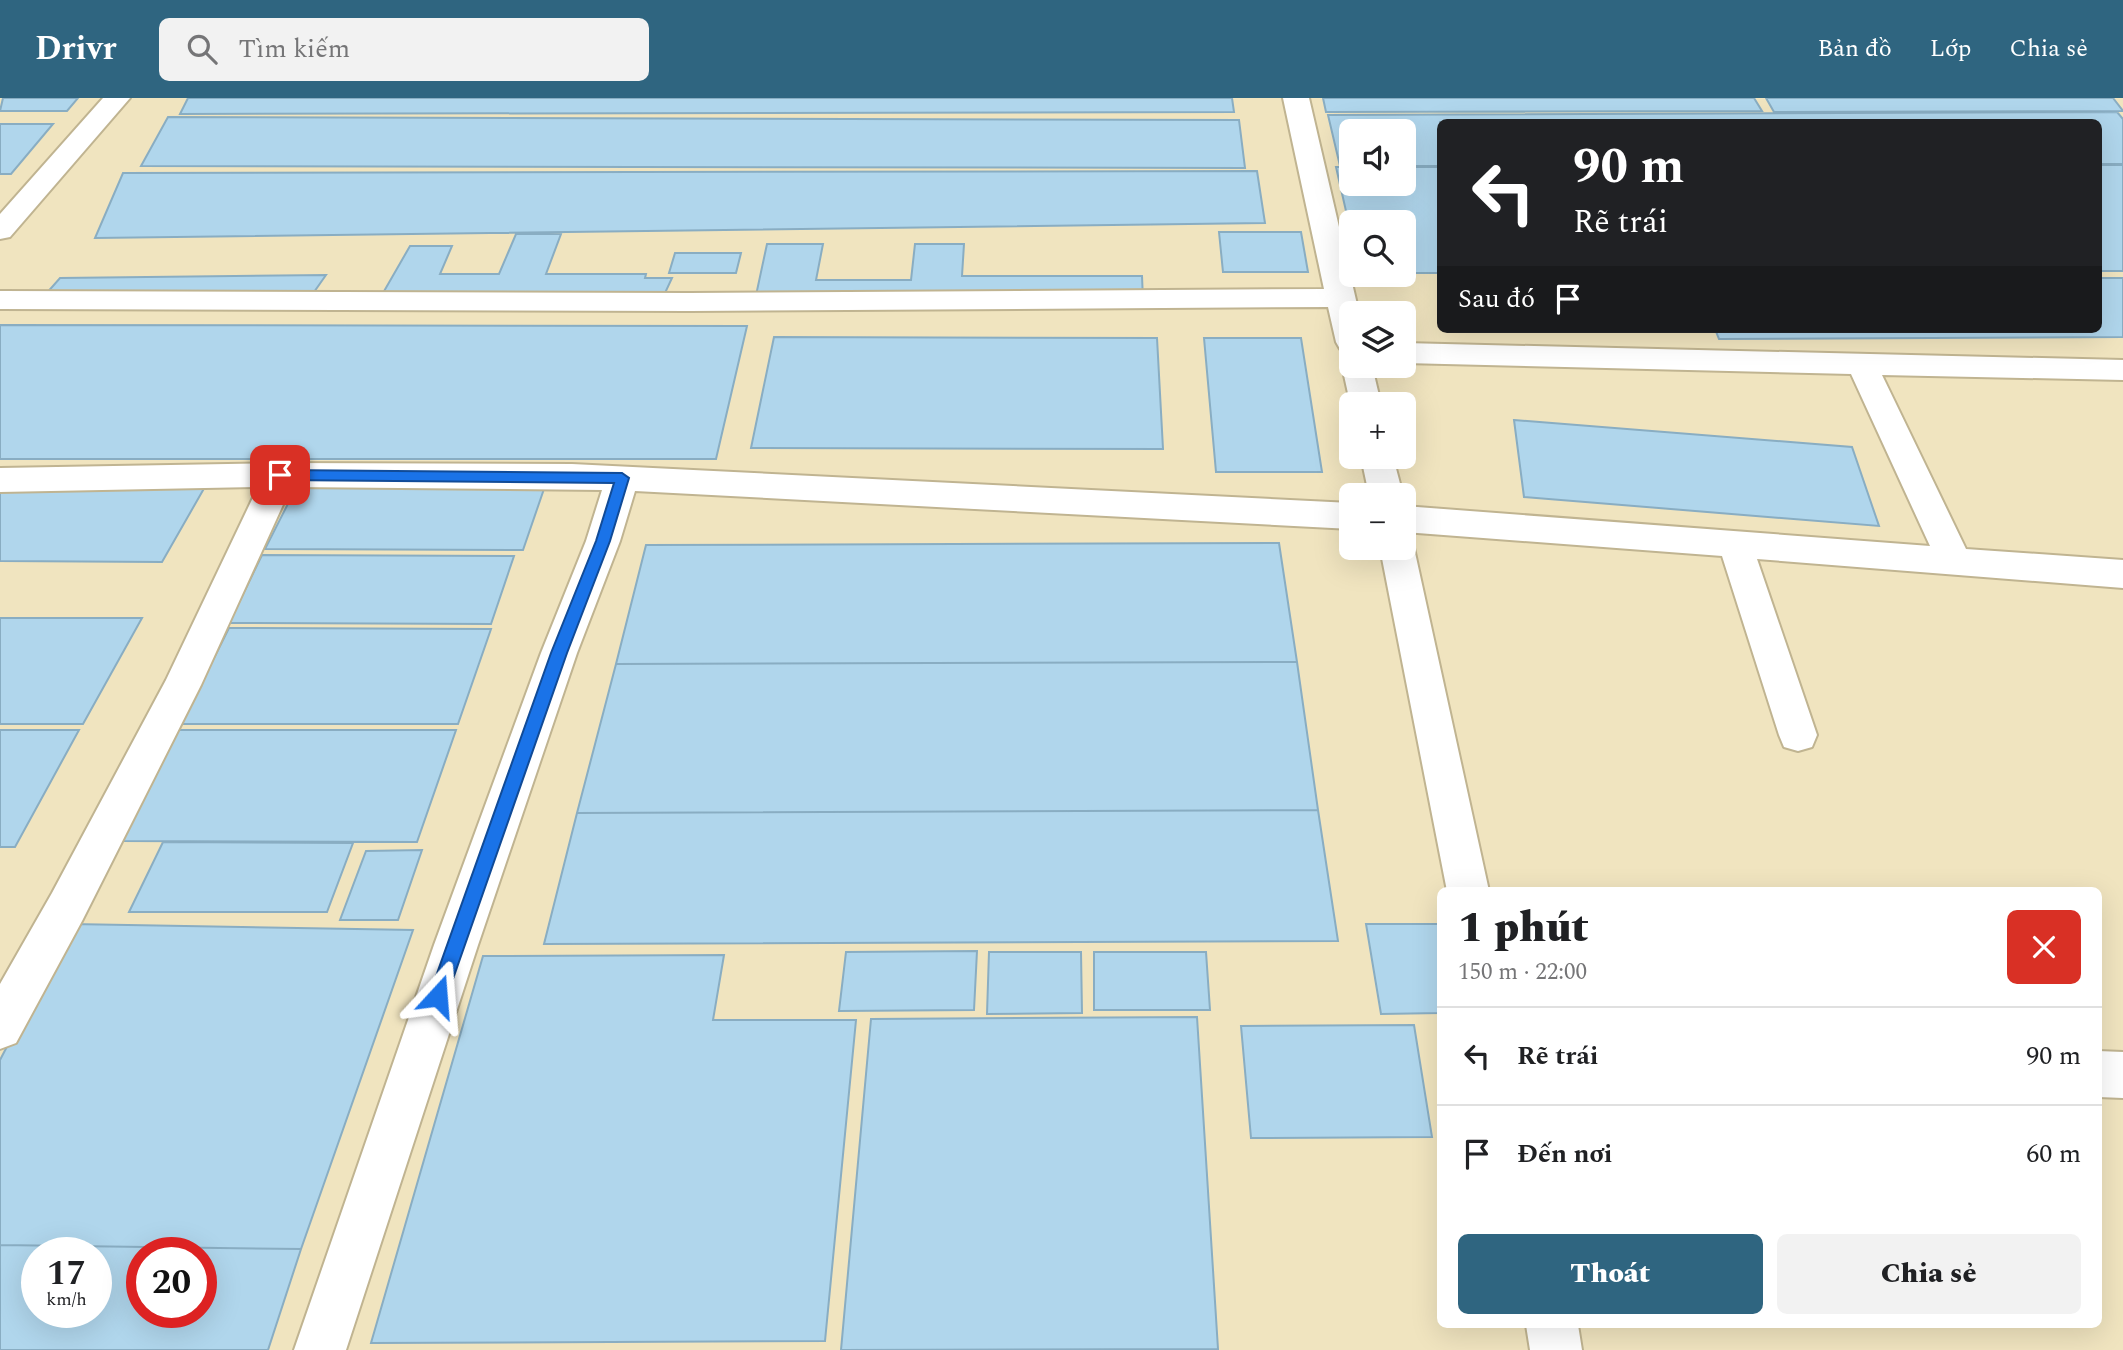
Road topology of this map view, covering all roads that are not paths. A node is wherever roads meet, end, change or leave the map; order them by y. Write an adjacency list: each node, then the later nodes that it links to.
1 (117, 98): 3 (street)
2 (1296, 98): 4 (street)
3 (0, 231)
4 (1341, 298): 5 (street); 6 (street)
5 (0, 300)
6 (1342, 301)
7 (1416, 353): 8 (street)
8 (1862, 364): 9 (street); 17 (street)
9 (2123, 370)
10 (280, 475): 11 (street); 12 (street); 21 (street)
11 (622, 478): 13 (street); 25 (street)
12 (0, 480)
13 (1339, 515)
14 (1416, 520): 15 (street)
15 (1735, 544): 17 (street); 19 (street)
16 (1399, 560): 20 (street)
17 (1954, 561): 18 (street)
18 (2123, 573)
19 (1798, 735)
20 (1467, 887)
21 (0, 1027)
22 (2102, 1074): 23 (street)
23 (2123, 1075)
24 (1552, 1328): 26 (street)
25 (320, 1350)
26 (1556, 1350)

